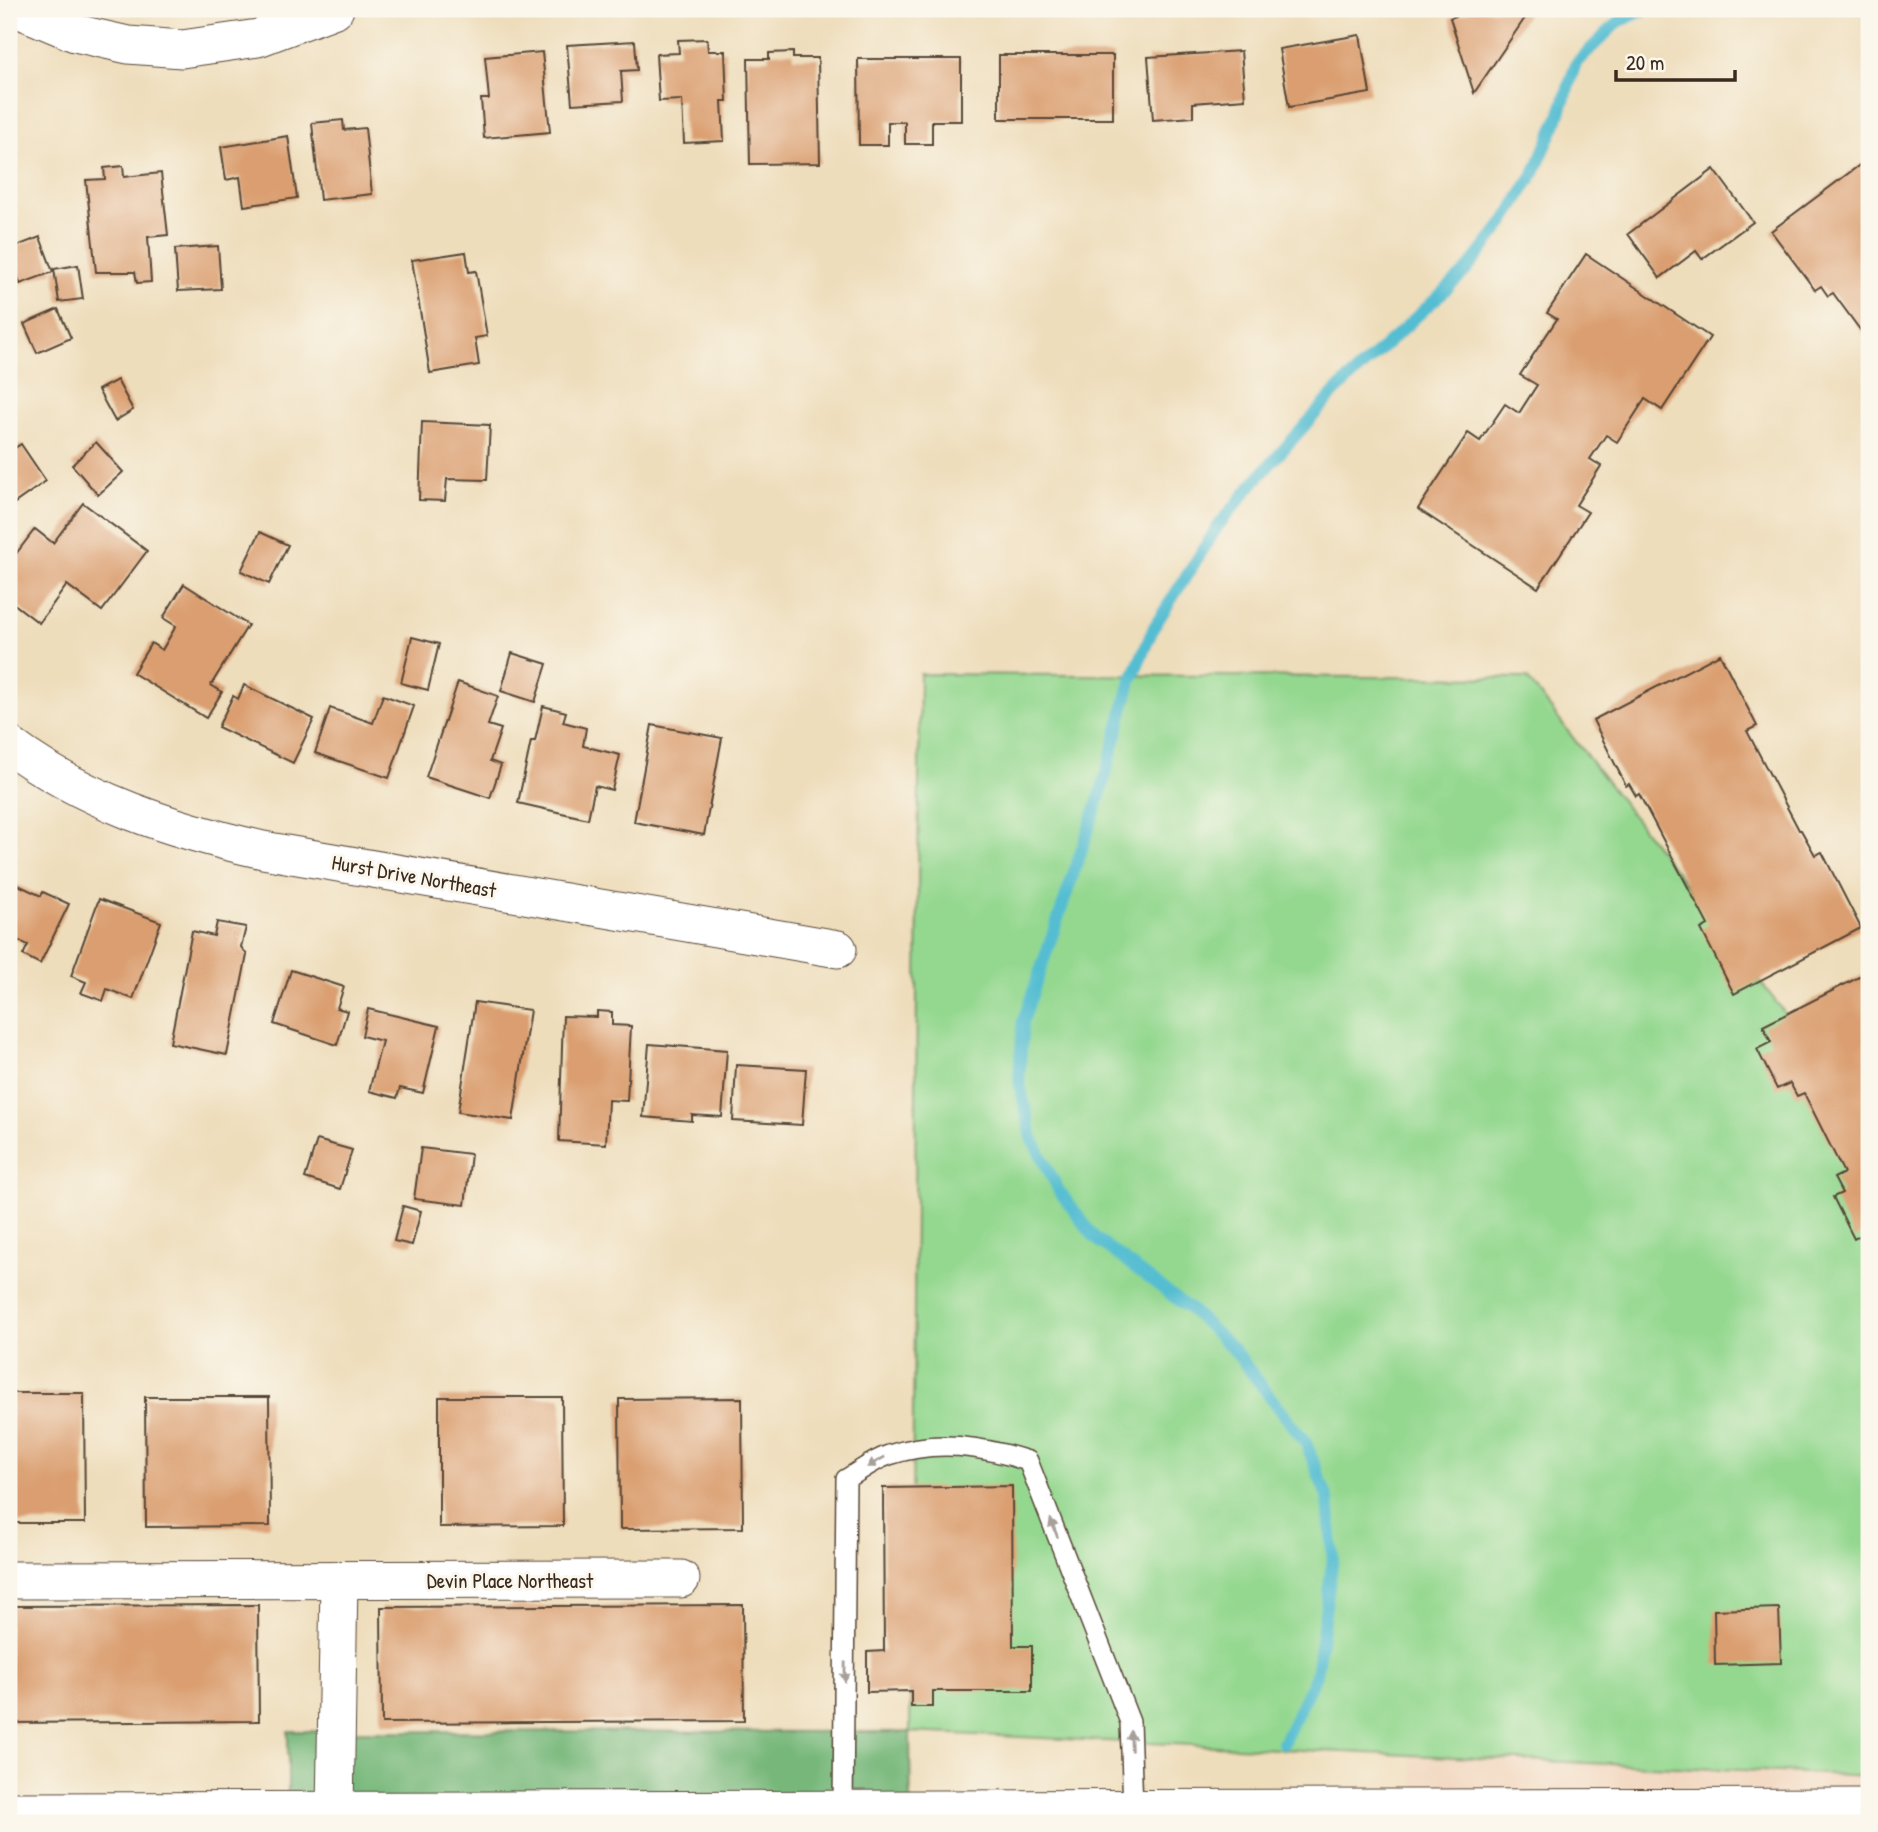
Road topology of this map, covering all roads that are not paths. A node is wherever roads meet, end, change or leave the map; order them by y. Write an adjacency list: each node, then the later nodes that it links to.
1 (18, 9): 2 (street)
2 (335, 9)
3 (9, 745): 4 (street, Hurst Drive Northeast)
4 (838, 949)
5 (681, 1579): 7 (street, Devin Place Northeast)
6 (9, 1580): 7 (street, Devin Place Northeast)
7 (339, 1581): 10 (street)
8 (1869, 1807): 13 (street)
9 (1133, 1809): 11 (lane, one-way to 11); 14 (street); 15 (street)
10 (335, 1810): 12 (street); 17 (street)
11 (843, 1810): 14 (street); 17 (street)
12 (9, 1811)
13 (1513, 1815): 16 (street)
14 (961, 1816)
15 (1203, 1816): 16 (street)
16 (1352, 1816)
17 (462, 1817)

